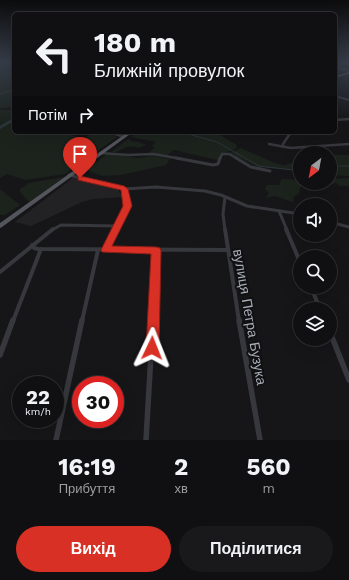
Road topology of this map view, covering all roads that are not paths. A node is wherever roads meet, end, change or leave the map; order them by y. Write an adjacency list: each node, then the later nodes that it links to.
1 (337, 97): 2 (street)
2 (349, 100)
3 (349, 119): 4 (street)
4 (337, 120)
5 (115, 134): 8 (street)
6 (128, 134): 8 (main road)
7 (290, 134): 11 (street)
8 (124, 137): 12 (main road)
9 (269, 144): 11 (street)
10 (349, 144): 11 (street)
11 (283, 147)
12 (101, 153): 13 (street); 14 (main road)
13 (270, 170)
14 (70, 175): 15 (street); 20 (main road)
15 (124, 189): 16 (street); 21 (street)
16 (225, 197): 17 (street); 27 (street, вулиця Петра Бузука)
17 (279, 211): 18 (street); 28 (street)
18 (293, 213)
19 (337, 224): 22 (street)
20 (0, 226)
21 (117, 226): 23 (street); 26 (street)
22 (349, 227)
23 (32, 244): 24 (street); 30 (street)
24 (41, 249): 25 (street); 32 (street)
25 (98, 250): 26 (street); 34 (street)
26 (106, 250): 29 (street)
27 (227, 250): 29 (street); 36 (street, вулиця Петра Бузука)
28 (295, 250)
29 (156, 251): 35 (street)
30 (0, 272)
31 (336, 346): 33 (street)
32 (0, 355)
33 (349, 380)
34 (56, 440)
35 (146, 440)
36 (260, 440)

